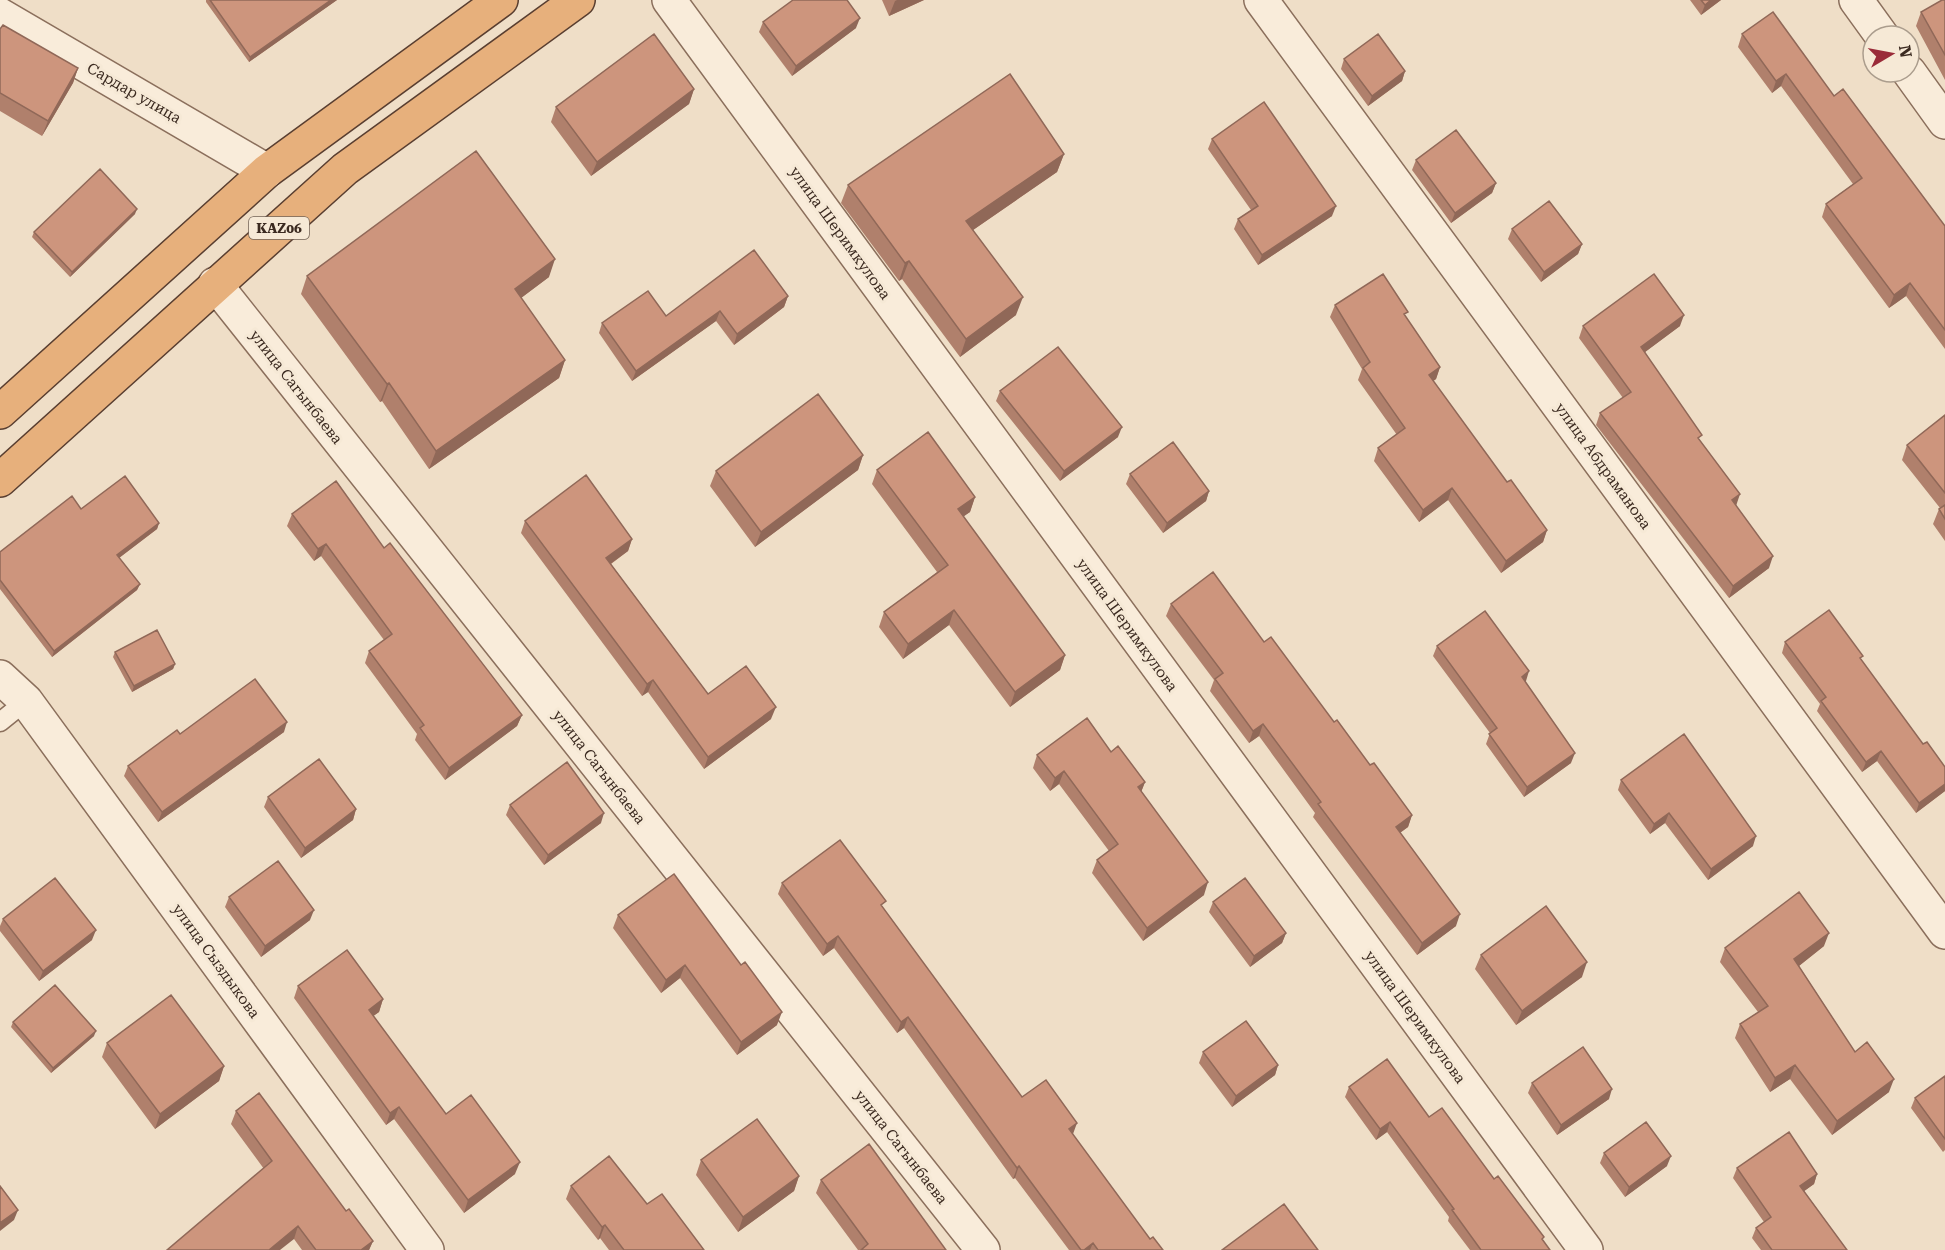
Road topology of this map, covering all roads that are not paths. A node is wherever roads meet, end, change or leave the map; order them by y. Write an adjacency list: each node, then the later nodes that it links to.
1 (501, 0): 10 (highway, KАZ06)
2 (578, 0): 11 (highway, KАZ06)
3 (669, 0): 20 (street, улица Шеримкулова)
4 (1261, 0): 17 (street, улица Абдраманова)
5 (1856, 0): 7 (street)
6 (0, 15): 10 (street, Сардар улица)
7 (1873, 24)
8 (1918, 84): 9 (street)
9 (1945, 122)
10 (267, 171): 12 (highway, KАZ06)
11 (215, 284): 13 (highway, KАZ06); 19 (street, улица Сагынбаева)
12 (0, 412)
13 (0, 480)
14 (0, 676): 15 (street, улица Сыздыкова)
15 (26, 701): 16 (lane); 18 (street, улица Сыздыкова)
16 (0, 722)
17 (1945, 932)
18 (427, 1250)
19 (983, 1250)
20 (1586, 1250)

